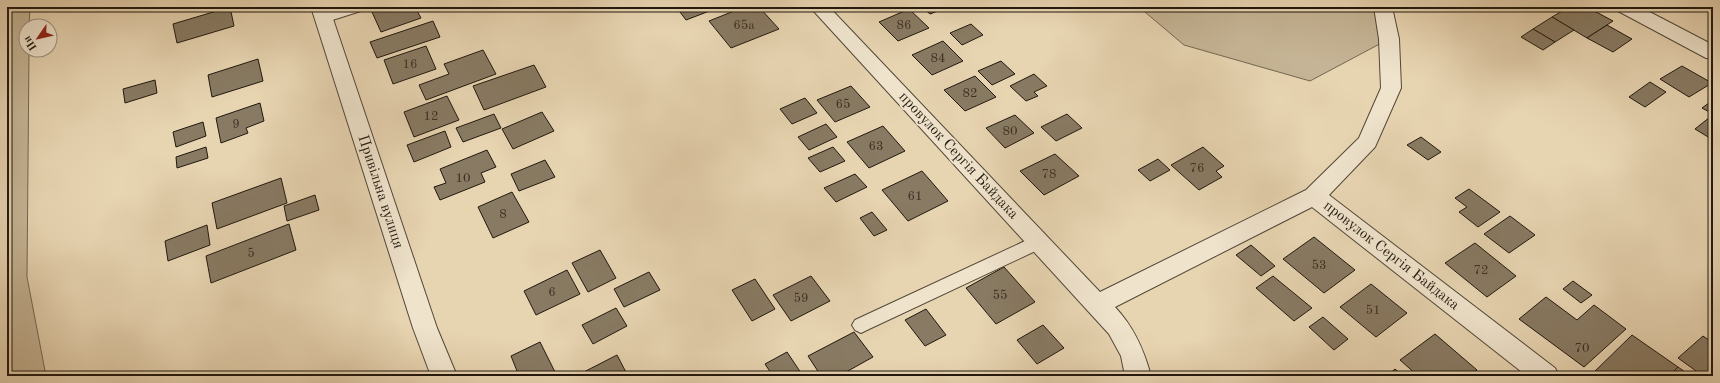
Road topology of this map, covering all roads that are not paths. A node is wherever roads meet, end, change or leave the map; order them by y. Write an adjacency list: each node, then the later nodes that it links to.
1 (359, 7): 5 (lane)
2 (819, 7): 8 (street, провулок Сергія Байдака)
3 (1383, 7): 7 (street)
4 (1625, 7): 6 (street)
5 (321, 13): 11 (street, Привільна вулиця)
6 (1713, 53)
7 (1314, 196): 9 (street, провулок Сергія Байдака); 13 (street, провулок Сергія Байдака)
8 (1038, 242): 9 (street, провулок Сергія Байдака); 10 (lane)
9 (1098, 305): 12 (street, провулок Сергія Байдака)
10 (861, 325)
11 (444, 376)
12 (1138, 376)
13 (1546, 376)

